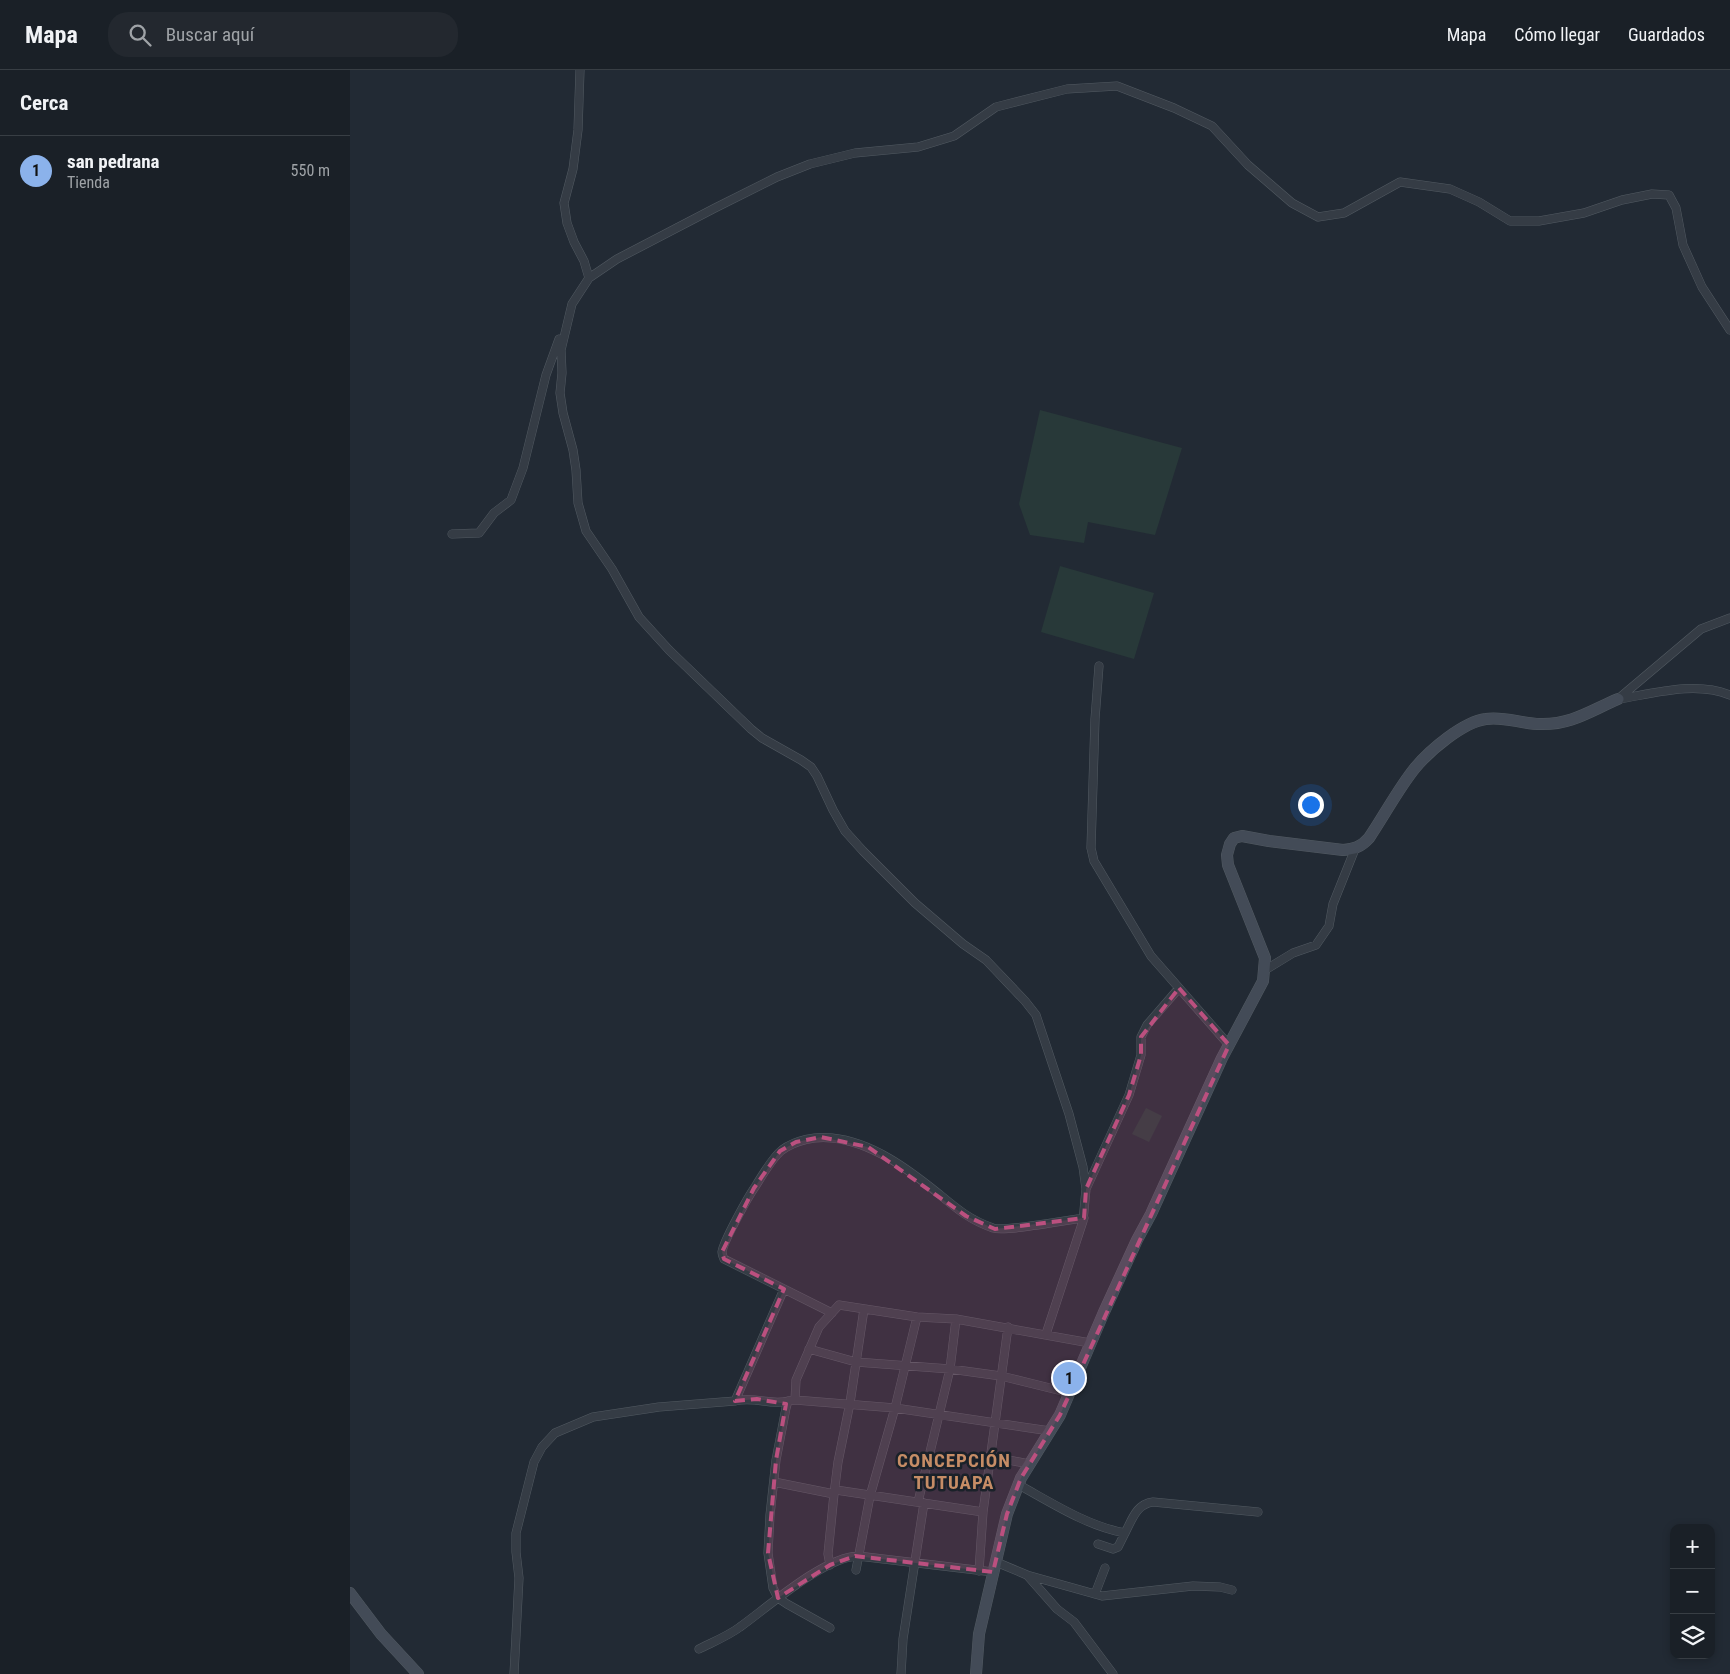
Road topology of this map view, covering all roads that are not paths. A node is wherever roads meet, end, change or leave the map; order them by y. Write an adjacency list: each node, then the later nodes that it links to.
1 (580, 70): 2 (street)
2 (589, 278): 3 (street); 4 (street)
3 (572, 304): 5 (street); 14 (street)
4 (1730, 330)
5 (452, 534)
6 (1730, 618): 9 (street)
7 (1099, 666): 12 (street)
8 (1730, 695): 9 (street)
9 (1618, 699): 10 (street)
10 (1354, 849): 11 (street); 11 (street)
11 (1265, 970): 13 (street)
12 (1179, 988): 13 (street); 14 (street)
13 (1230, 1045): 23 (street)
14 (1086, 1189): 15 (street)
15 (1084, 1218): 16 (street); 22 (street)
16 (784, 1288): 18 (street); 31 (street)
17 (864, 1309): 18 (street); 19 (street); 25 (street)
18 (832, 1313): 24 (street)
19 (917, 1317): 20 (street); 26 (street)
20 (956, 1320): 21 (street); 27 (street)
21 (1008, 1328): 22 (street); 28 (street)
22 (1046, 1334): 23 (street)
23 (1090, 1343): 29 (street)
24 (809, 1349): 25 (street); 30 (street)
25 (856, 1362): 26 (street); 32 (street)
26 (906, 1365): 27 (street); 33 (street)
27 (950, 1369): 28 (street); 34 (street)
28 (1001, 1376): 29 (street); 35 (street)
29 (1070, 1393): 36 (street)
30 (792, 1400): 31 (street); 32 (street); 39 (street)
31 (734, 1401): 63 (street)
32 (850, 1403): 33 (street); 41 (street)
33 (895, 1408): 34 (street); 42 (street)
34 (940, 1414): 35 (street); 43 (street)
35 (994, 1422): 36 (street); 37 (street)
36 (1050, 1430): 38 (street)
37 (989, 1456): 38 (street); 44 (street)
38 (1029, 1464): 40 (street)
39 (774, 1482): 41 (street); 59 (street)
40 (1018, 1485): 46 (street); 51 (street)
41 (834, 1494): 42 (street); 49 (street)
42 (870, 1496): 43 (street); 48 (street)
43 (921, 1502): 44 (street); 50 (street)
44 (982, 1512): 54 (street)
45 (1258, 1512): 46 (street)
46 (1125, 1533): 47 (street)
47 (1098, 1544)
48 (858, 1556): 49 (street); 50 (street); 53 (street)
49 (830, 1564): 59 (street)
50 (914, 1564): 54 (street); 64 (street)
51 (994, 1567): 54 (street); 55 (street); 65 (street)
52 (1105, 1568): 58 (street)
53 (856, 1570)
54 (979, 1571)
55 (1027, 1575): 58 (street); 66 (street)
56 (1232, 1590): 58 (street)
57 (350, 1593): 62 (street)
58 (1095, 1594)
59 (778, 1598): 60 (street); 61 (street)
60 (830, 1628)
61 (699, 1649)
62 (418, 1674)
63 (514, 1674)
64 (901, 1674)
65 (976, 1674)
66 (1113, 1674)

